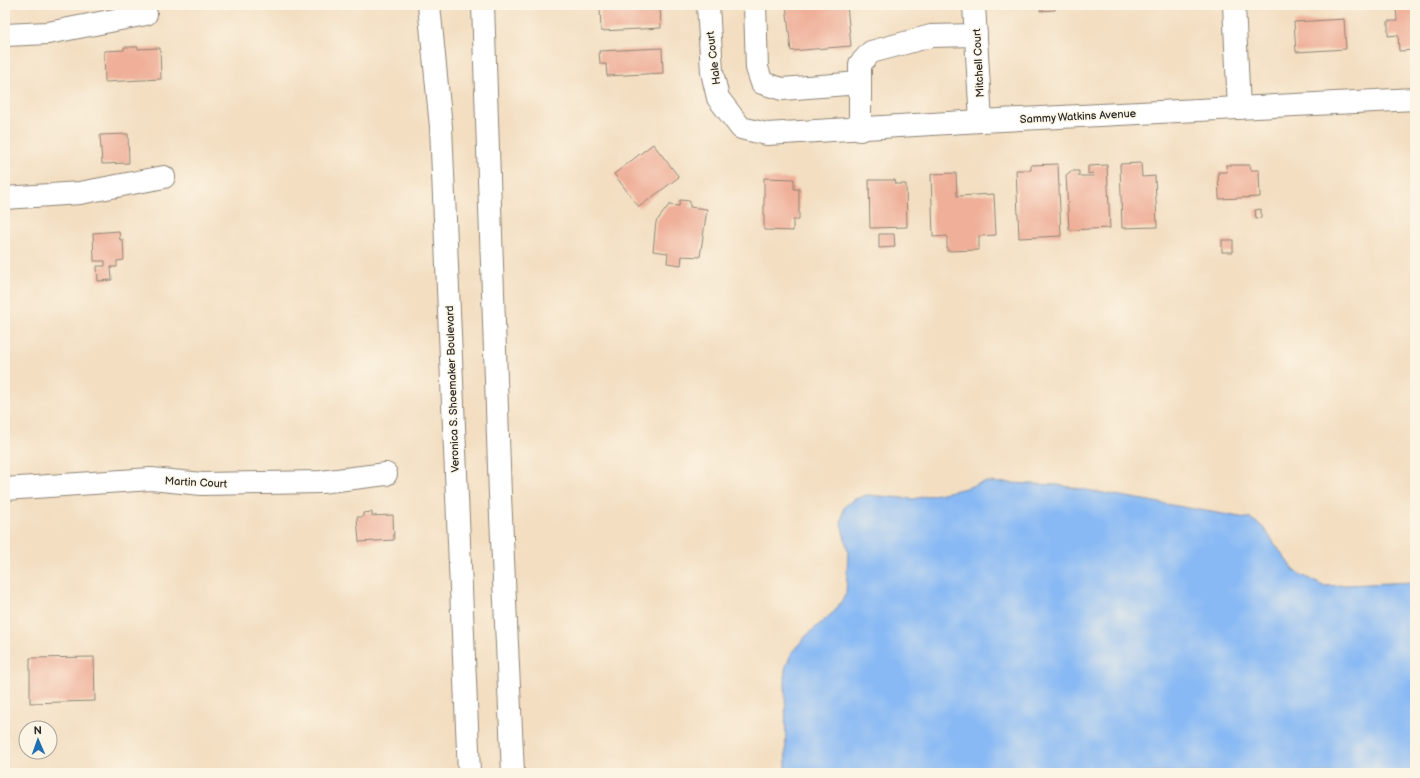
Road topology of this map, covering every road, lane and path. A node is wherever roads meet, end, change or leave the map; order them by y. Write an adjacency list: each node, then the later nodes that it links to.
1 (429, 5): 20 (street, Veronica S. Shoemaker Boulevard)
2 (483, 5): 21 (street)
3 (708, 5): 14 (street, Hale Court)
4 (754, 5): 10 (street)
5 (974, 5): 9 (street, Mitchell Court)
6 (1234, 5): 12 (street)
7 (146, 14): 8 (street)
8 (5, 35)
9 (976, 35): 10 (street); 13 (street, Mitchell Court)
10 (860, 83): 15 (street)
11 (1415, 99): 12 (street, Sammy Watkins Avenue)
12 (1239, 108): 13 (street, Sammy Watkins Avenue)
13 (981, 121): 15 (street, Sammy Watkins Avenue)
14 (741, 128): 15 (street, Sammy Watkins Avenue)
15 (860, 130)
16 (164, 177): 17 (street)
17 (5, 198)
18 (386, 474): 19 (street, Martin Court)
19 (5, 489)
20 (469, 773)
21 (513, 773)

